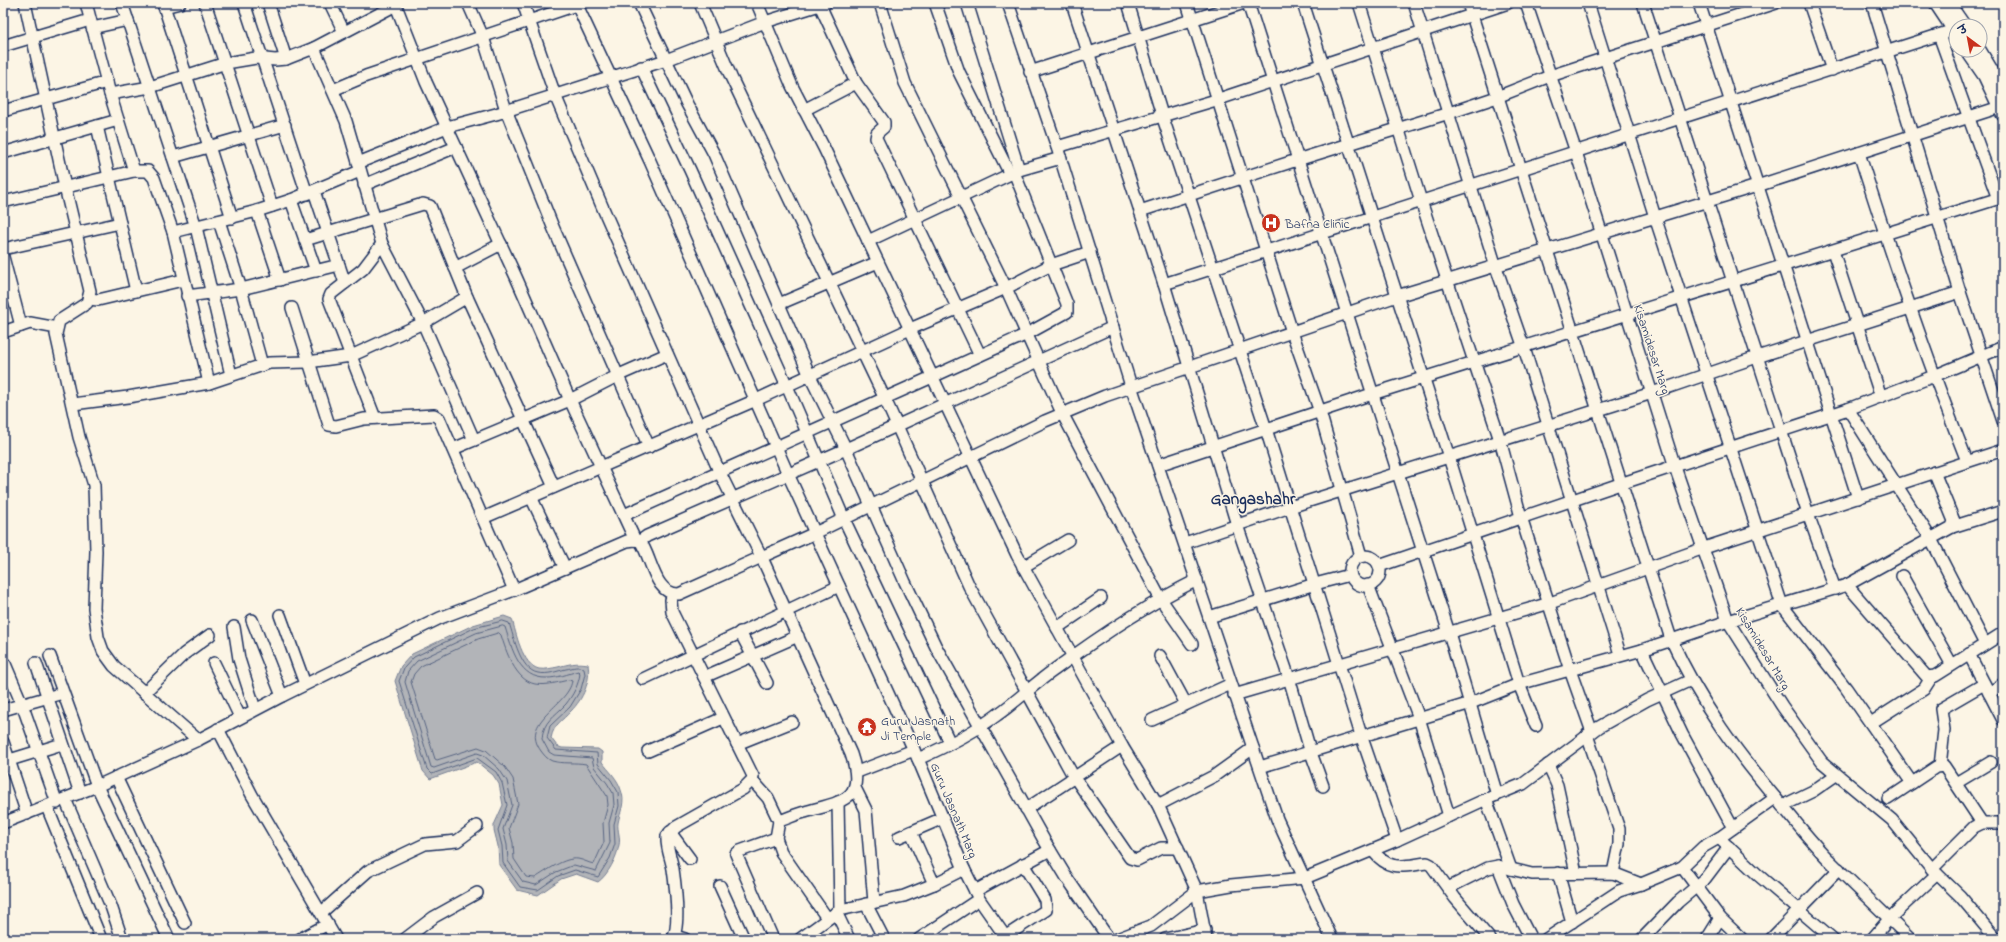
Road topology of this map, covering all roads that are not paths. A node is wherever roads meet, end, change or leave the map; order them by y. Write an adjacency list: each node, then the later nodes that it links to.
1 (25, 3): 54 (street)
2 (86, 3): 48 (street)
3 (122, 3): 44 (street)
4 (180, 3): 39 (street)
5 (205, 3): 71 (street)
6 (244, 3): 64 (street)
7 (268, 3): 68 (street)
8 (330, 3): 51 (street)
9 (468, 3): 55 (street)
10 (523, 3): 45 (street)
11 (639, 3): 70 (street)
12 (700, 3): 57 (street)
13 (757, 3): 47 (street)
14 (880, 3): 131 (street)
15 (935, 3): 122 (street)
16 (967, 3): 122 (street)
17 (1008, 3): 75 (street)
18 (1072, 3): 63 (street)
19 (1128, 3): 56 (street)
20 (1187, 3): 46 (street)
21 (1244, 3): 46 (street)
22 (1248, 3): 79 (street)
23 (1303, 3): 72 (street)
24 (1359, 3): 60 (street)
25 (1414, 3): 50 (street)
26 (1508, 3): 41 (street)
27 (1526, 3): 76 (street, Kisamidesar Marg)
28 (1588, 3): 65 (street)
29 (1643, 3): 58 (street)
30 (1699, 3): 49 (street)
31 (1776, 3): 40 (street)
32 (1809, 3): 74 (street)
33 (1872, 3): 62 (street)
34 (1936, 3): 42 (main road)
35 (1948, 3): 43 (main road)
36 (395, 4): 51 (street); 69 (street)
37 (578, 4): 45 (street); 78 (street, Guru Jasnath Marg)
38 (822, 4): 47 (street); 81 (street)
39 (163, 5): 77 (street)
40 (1754, 6): 49 (street)
41 (1470, 8): 50 (street); 87 (street)
42 (1948, 18)
43 (1954, 18)
44 (128, 20): 48 (street); 82 (street)
45 (531, 20): 55 (street); 86 (street)
46 (1192, 20): 56 (street); 89 (street)
47 (765, 22): 57 (street); 93 (street)
48 (91, 24): 54 (street); 80 (street)
49 (1706, 27): 58 (street); 90 (street)
50 (1424, 30): 60 (street); 95 (street)
51 (344, 32): 61 (street)
52 (1948, 33): 53 (street)
53 (1939, 35): 62 (street); 97 (street)
54 (33, 37): 59 (street); 88 (street)
55 (483, 37): 69 (street); 92 (street)
56 (1139, 37): 63 (street); 96 (street)
57 (716, 40): 70 (street); 178 (street)
58 (1656, 42): 65 (street); 98 (street)
59 (3, 46)
60 (1374, 47): 72 (street); 103 (street)
61 (314, 48): 68 (street); 83 (street)
62 (1886, 52): 74 (street); 107 (street)
63 (1089, 54): 75 (street); 104 (street)
64 (262, 58): 68 (street); 71 (street); 100 (street)
65 (1605, 58): 76 (street); 106 (street)
66 (1973, 58): 91 (main road)
67 (1984, 58): 84 (main road)
68 (286, 59)
69 (418, 60): 83 (street); 102 (street)
70 (666, 60): 73 (street); 190 (street)
71 (226, 64): 77 (street); 105 (street)
72 (1323, 64): 79 (street); 109 (street)
73 (641, 66): 78 (street); 229 (street)
74 (1832, 70): 90 (street)
75 (1030, 72): 112 (street)
76 (1550, 76): 87 (street); 113 (street, Kisamidesar Marg)
77 (187, 77): 82 (street); 110 (street)
78 (610, 77): 86 (street); 236 (street, Guru Jasnath Marg)
79 (1272, 81): 89 (street); 118 (street)
80 (107, 82): 85 (street); 88 (street)
81 (856, 83): 93 (street); 145 (street)
82 (150, 87): 85 (street); 116 (street)
83 (333, 90): 119 (street)
84 (2003, 90)
85 (110, 94): 99 (street)
86 (555, 95): 92 (street); 211 (street)
87 (1497, 97): 95 (street); 120 (street)
88 (46, 99): 94 (street); 108 (street)
89 (1216, 100): 96 (street); 124 (street)
90 (1730, 103): 98 (street); 127 (street)
91 (2002, 109): 97 (street)
92 (506, 110): 102 (street); 223 (street)
93 (804, 110): 156 (street)
94 (3, 112)
95 (1449, 113): 103 (street); 126 (street)
96 (1162, 115): 104 (street); 130 (street)
97 (1969, 117): 107 (street); 132 (street)
98 (1680, 119): 106 (street); 135 (street)
99 (118, 120): 101 (street); 121 (street)
100 (284, 125): 105 (street); 129 (street)
101 (97, 126): 108 (street); 123 (street)
102 (447, 127): 111 (street); 119 (street)
103 (1398, 128): 109 (street); 134 (street)
104 (1114, 130): 112 (street); 139 (street)
105 (249, 134): 110 (street); 137 (street)
106 (1629, 134): 113 (street); 140 (street)
107 (1913, 136): 115 (street); 141 (street)
108 (54, 139): 114 (street); 128 (street)
109 (1349, 144): 118 (street); 144 (street)
110 (210, 146): 116 (street); 142 (street)
111 (456, 147): 125 (street); 158 (street)
112 (1057, 147): 117 (street)
113 (1576, 152): 120 (street); 153 (street, Kisamidesar Marg)
114 (3, 153)
115 (1859, 153): 127 (street); 154 (street)
116 (173, 157): 148 (street)
117 (1061, 158): 122 (street); 163 (street)
118 (1297, 160): 124 (street); 152 (street)
119 (359, 167): 125 (street); 129 (street)
120 (1520, 169): 126 (street); 161 (street)
121 (134, 171): 123 (street); 150 (street)
122 (1014, 172): 131 (street); 167 (street)
123 (109, 177): 128 (street); 147 (street)
124 (1243, 179): 130 (street); 160 (street)
125 (364, 185): 143 (street)
126 (1471, 186): 134 (street); 168 (street)
127 (1757, 186): 135 (street); 169 (street)
128 (65, 187): 136 (street); 149 (street)
129 (310, 193): 133 (street); 151 (street)
130 (1189, 195): 139 (street); 171 (street)
131 (962, 197): 145 (street); 180 (street)
132 (2001, 198): 141 (street)
133 (291, 200): 137 (street); 155 (street)
134 (1421, 201): 144 (street); 176 (street)
135 (1706, 201): 140 (street); 175 (street)
136 (3, 202)
137 (272, 206): 138 (street)
138 (257, 211): 142 (street); 174 (street)
139 (1140, 211): 179 (street)
140 (1655, 217): 153 (street); 188 (street)
141 (1938, 217): 154 (street); 183 (street)
142 (232, 218): 146 (street)
143 (374, 218): 151 (street); 157 (street); 170 (street)
144 (1372, 218): 152 (street); 186 (street)
145 (915, 219): 156 (street); 192 (street)
146 (219, 221): 148 (street); 181 (street)
147 (120, 223): 149 (street); 182 (street)
148 (196, 227): 150 (street); 184 (street)
149 (76, 232): 159 (street); 189 (street)
150 (172, 232): 173 (street)
151 (328, 232): 155 (street); 166 (street)
152 (1322, 234): 160 (street); 194 (street)
153 (1600, 234): 161 (street); 195 (street, Kisamidesar Marg)
154 (1884, 234): 162 (street); 193 (street)
155 (305, 240): 172 (street)
156 (868, 241): 165 (street)
157 (382, 244): 177 (street); 196 (street)
158 (501, 244): 170 (street); 235 (street)
159 (3, 249)
160 (1266, 250): 171 (street); 203 (street)
161 (1547, 250): 168 (street); 204 (street)
162 (1833, 251): 169 (street); 198 (street)
163 (1090, 252): 167 (street); 199 (street)
164 (3, 257): 197 (street)
165 (878, 262): 178 (street); 201 (street)
166 (339, 265): 172 (street); 177 (street)
167 (1051, 265): 180 (street); 205 (street)
168 (1496, 267): 176 (street); 208 (street)
169 (1784, 267): 175 (street); 206 (street)
170 (456, 268): 187 (street)
171 (1213, 268): 179 (street); 209 (street)
172 (316, 271): 174 (street)
173 (183, 280): 182 (street); 185 (street)
174 (280, 280): 181 (street)
175 (1732, 281): 188 (street); 214 (street)
176 (1448, 282): 186 (street); 218 (street)
177 (345, 283): 213 (street)
178 (829, 283): 190 (street); 210 (street)
179 (1164, 284): 220 (street)
180 (1006, 288): 192 (street); 205 (street)
181 (241, 289): 184 (street); 219 (street)
182 (136, 292): 189 (street)
183 (1960, 292): 193 (street); 215 (street)
184 (213, 293): 185 (street); 222 (street)
185 (187, 296): 228 (street)
186 (1397, 296): 194 (street); 227 (street)
187 (467, 297): 196 (street); 245 (street)
188 (1682, 297): 195 (street); 221 (street)
189 (89, 299): 200 (street)
190 (779, 304): 224 (street)
191 (292, 308): 217 (street)
192 (958, 308): 201 (street); 212 (street)
193 (1910, 309): 198 (street); 225 (street)
194 (1348, 313): 203 (street); 232 (street)
195 (1627, 316): 204 (street); 231 (street, Kisamidesar Marg)
196 (423, 323): 213 (street); 254 (street)
197 (21, 326): 200 (street); 202 (street)
198 (1858, 326): 206 (street); 233 (street)
199 (1113, 327): 216 (street); 230 (street)
200 (57, 328): 237 (street)
201 (910, 329): 210 (street); 226 (street)
202 (3, 332)
203 (1292, 332): 209 (street); 241 (street)
204 (1572, 332): 208 (street); 239 (street)
205 (1027, 334): 212 (street); 216 (street)
206 (1807, 342): 214 (street); 243 (street)
207 (2003, 347): 215 (street)
208 (1524, 348): 218 (street); 249 (street)
209 (1240, 350): 220 (street); 251 (street)
210 (861, 352): 224 (street); 234 (street)
211 (668, 354): 223 (street); 248 (street)
212 (980, 355): 226 (street)
213 (351, 356): 217 (street); 244 (street)
214 (1757, 356): 221 (street); 252 (street)
215 (1982, 356): 225 (street); 246 (street)
216 (1039, 360): 238 (street); 242 (street)
217 (308, 362): 219 (street); 244 (street)
218 (1474, 363): 227 (street); 255 (street)
219 (262, 365): 222 (street)
220 (1190, 367): 230 (street); 256 (street)
221 (1706, 374): 231 (street); 261 (street)
222 (231, 375): 228 (street)
223 (618, 375): 235 (street); 257 (street)
224 (810, 376): 229 (street); 247 (street)
225 (1934, 376): 233 (street); 266 (street)
226 (932, 377): 234 (street); 238 (street)
227 (1424, 378): 232 (street); 264 (street)
228 (209, 383): 237 (street)
229 (787, 386): 236 (street); 253 (street)
230 (1131, 386): 242 (street); 267 (street)
231 (1652, 393): 239 (street); 268 (street, Kisamidesar Marg)
232 (1372, 394): 241 (street); 272 (street)
233 (1882, 397): 240 (street)
234 (885, 399): 247 (street); 250 (street)
235 (570, 400): 245 (street); 269 (street)
236 (756, 400): 248 (street); 258 (street, Guru Jasnath Marg)
237 (73, 404): 368 (street)
238 (945, 404): 250 (street); 263 (street)
239 (1597, 409): 249 (street); 275 (street)
240 (1848, 409): 243 (street); 276 (street)
241 (1320, 412): 251 (street); 278 (street)
242 (1062, 413): 263 (street); 320 (street)
243 (1831, 415): 252 (street); 280 (street)
244 (375, 418): 259 (street)
245 (523, 420): 254 (street); 277 (street)
246 (2003, 421)
247 (834, 422): 253 (street); 260 (street)
248 (700, 425): 257 (street); 271 (street)
249 (1547, 425): 255 (street); 282 (street)
250 (897, 426): 260 (street); 274 (street)
251 (1266, 429): 256 (street); 284 (street)
252 (1781, 431): 261 (street); 286 (street)
253 (808, 433): 258 (street); 265 (street)
254 (474, 440): 259 (street)
255 (1500, 440): 264 (street); 288 (street)
256 (1214, 446): 267 (street); 291 (street)
257 (649, 447): 269 (street)
258 (778, 447): 271 (street); 273 (street, Guru Jasnath Marg)
259 (453, 449): 289 (street)
260 (846, 449): 265 (street); 283 (street)
261 (1731, 449): 268 (street); 293 (street)
262 (2003, 450): 266 (street)
263 (970, 457): 274 (street); 305 (street)
264 (1449, 457): 272 (street); 295 (street)
265 (818, 461): 273 (street); 290 (street)
266 (1967, 461): 270 (street)
267 (1158, 465): 299 (street)
268 (1675, 466): 275 (street); 300 (street, Kisamidesar Marg)
269 (603, 467): 277 (street); 287 (street)
270 (1934, 472): 276 (street); 292 (street)
271 (720, 473): 281 (street); 287 (street)
272 (1397, 473): 278 (street); 301 (street)
273 (788, 474): 281 (street); 294 (street, Guru Jasnath Marg)
274 (923, 480): 283 (street); 366 (street)
275 (1620, 484): 282 (street); 306 (street)
276 (1896, 484): 280 (street); 296 (street)
277 (554, 487): 279 (street)
278 (1343, 490): 284 (street); 302 (street)
279 (531, 497): 289 (street); 307 (street)
280 (1858, 498): 286 (street)
281 (734, 499): 297 (street); 303 (street)
282 (1572, 500): 288 (street); 315 (street)
283 (871, 506): 290 (street); 384 (street)
284 (1290, 507): 291 (street); 311 (street)
285 (2003, 511): 292 (street)
286 (1808, 514): 293 (street); 316 (street)
287 (624, 515): 297 (street)
288 (1521, 517): 295 (street); 322 (street)
289 (483, 518): 317 (street)
290 (844, 519): 294 (street); 393 (street)
291 (1237, 525): 299 (street); 321 (street)
292 (1952, 527): 296 (street)
293 (1757, 531): 300 (street); 323 (street)
294 (815, 533): 303 (street); 314 (street, Guru Jasnath Marg)
295 (1473, 534): 301 (street); 327 (street)
296 (1931, 539): 313 (street); 339 (street)
297 (638, 540): 307 (street); 318 (street)
298 (1068, 540): 305 (street)
299 (1185, 543): 310 (street)
300 (1704, 548): 306 (street); 329 (street, Kisamidesar Marg)
301 (1424, 550): 304 (street); 333 (street)
302 (1361, 556): 304 (street); 308 (street)
303 (762, 558): 318 (street); 324 (street)
304 (1379, 566): 312 (street)
305 (1023, 567): 331 (street)
306 (1648, 567): 315 (street); 337 (street)
307 (565, 568): 317 (street)
308 (1350, 575): 311 (street); 312 (street)
309 (1902, 576): 353 (street)
310 (1197, 580): 320 (street); 326 (street)
311 (1315, 584): 321 (street); 351 (street)
312 (1368, 585): 340 (street)
313 (1847, 585): 316 (street); 357 (street)
314 (839, 586): 324 (street); 399 (street, Guru Jasnath Marg)
315 (1598, 586): 322 (street); 343 (street)
316 (1835, 589): 323 (street)
317 (514, 590): 361 (street)
318 (673, 594): 342 (street)
319 (1101, 598): 331 (street)
320 (1160, 598): 338 (street); 348 (street)
321 (1264, 600): 326 (street); 356 (street)
322 (1550, 603): 327 (street); 354 (street)
323 (1782, 605): 329 (street); 383 (street)
324 (786, 610): 332 (street); 336 (street)
325 (280, 615): 361 (street)
326 (1209, 617): 365 (street)
327 (1498, 617): 333 (street); 362 (street)
328 (252, 620): 370 (street)
329 (1728, 621): 337 (street); 406 (street, Kisamidesar Marg)
330 (234, 627): 375 (street)
331 (1057, 628): 348 (street)
332 (740, 632): 342 (street); 345 (street)
333 (1449, 633): 340 (street); 372 (street)
334 (2003, 633): 339 (street)
335 (210, 636): 368 (street)
336 (798, 636): 345 (street); 405 (street)
337 (1671, 639): 341 (street); 359 (street)
338 (1192, 644)
339 (1984, 644): 344 (street)
340 (1393, 647): 351 (street); 379 (street)
341 (1642, 650): 343 (street); 369 (street)
342 (692, 654): 355 (street); 358 (street)
343 (1620, 654): 354 (street)
344 (1969, 654): 353 (street); 364 (street)
345 (752, 655): 355 (street); 360 (street)
346 (50, 656): 367 (street)
347 (1160, 656): 374 (street)
348 (1072, 657): 366 (street); 394 (street)
349 (36, 663): 371 (street)
350 (214, 663): 377 (street)
351 (1339, 663): 356 (street); 388 (street)
352 (5, 664): 373 (street)
353 (1952, 665): 357 (street)
354 (1570, 670): 362 (street); 387 (street)
355 (704, 677): 378 (street)
356 (1289, 678): 365 (street); 396 (street)
357 (1931, 678): 383 (street)
358 (643, 679)
359 (1691, 680): 369 (street); 417 (street)
360 (767, 682)
361 (305, 684): 370 (street)
362 (1519, 684): 372 (street); 385 (street)
363 (2003, 684): 364 (street)
364 (1987, 688): 381 (street); 403 (street)
365 (1232, 690): 374 (street); 395 (street)
366 (1025, 691): 384 (street); 408 (street)
367 (63, 693): 371 (street); 412 (street)
368 (144, 693): 389 (street)
369 (1661, 693): 387 (street); 433 (street)
370 (282, 696): 375 (street)
371 (47, 697): 373 (street); 391 (street)
372 (1471, 703): 379 (street); 416 (street)
373 (22, 704): 376 (street); 398 (street)
374 (1186, 704): 380 (street)
375 (255, 709): 377 (street)
376 (3, 710)
377 (240, 717): 386 (street)
378 (723, 718): 392 (street); 397 (street)
379 (1419, 718): 388 (street); 426 (street)
380 (1152, 720)
381 (2003, 720)
382 (792, 722): 392 (street)
383 (1871, 723): 410 (street)
384 (982, 726): 393 (street); 424 (street)
385 (1536, 726)
386 (218, 729): 389 (street); 466 (street)
387 (1590, 733): 402 (street); 454 (street)
388 (1361, 735): 396 (street); 439 (street)
389 (198, 740): 407 (street)
390 (3, 742): 400 (street)
391 (62, 744): 398 (street); 415 (street)
392 (737, 744): 409 (street)
393 (950, 744): 399 (street)
394 (1122, 746): 408 (street); 422 (street)
395 (1253, 748): 404 (street); 422 (street)
396 (1310, 750): 404 (street); 413 (street)
397 (648, 751)
398 (38, 752): 400 (street); 421 (street)
399 (916, 754): 405 (street); 427 (street, Guru Jasnath Marg)
400 (6, 761): 425 (street)
401 (1990, 762): 411 (street)
402 (1548, 765): 416 (street); 453 (street)
403 (1940, 766): 410 (street); 411 (street)
404 (1260, 767): 455 (street)
405 (857, 772): 414 (street)
406 (1836, 774): 423 (street); 451 (street, Kisamidesar Marg)
407 (116, 777): 412 (street); 470 (street)
408 (1074, 777): 424 (street); 441 (street)
409 (752, 780): 428 (street); 434 (street)
410 (1912, 783): 418 (street)
411 (1956, 783): 430 (street)
412 (97, 786): 415 (street); 480 (street)
413 (1323, 786)
414 (855, 788): 420 (street); 464 (street)
415 (80, 793): 421 (street)
416 (1497, 795): 419 (street)
417 (1774, 798): 423 (street); 433 (street)
418 (1888, 798)
419 (1486, 799): 426 (street); 449 (street)
420 (838, 802): 428 (street); 467 (street)
421 (56, 803): 425 (street); 478 (street); 479 (street)
422 (1158, 805): 441 (street)
423 (1782, 806): 450 (street)
424 (1026, 809): 442 (street)
425 (27, 814): 429 (street)
426 (1449, 816): 439 (street)
427 (943, 818): 435 (street); 448 (street, Guru Jasnath Marg)
428 (779, 821): 437 (street)
429 (3, 823)
430 (1982, 823): 431 (street); 451 (street)
431 (2003, 823)
432 (477, 826): 466 (street)
433 (1733, 828): 438 (street)
434 (670, 832): 444 (street); 476 (street)
435 (911, 832): 436 (street); 456 (street)
436 (899, 837)
437 (776, 838): 467 (street); 485 (street)
438 (1719, 838): 440 (street); 447 (street)
439 (1397, 840): 443 (street)
440 (1729, 847): 459 (street); 465 (street)
441 (1178, 848): 461 (street)
442 (1050, 850): 445 (street); 490 (street)
443 (1373, 851): 455 (street); 460 (street)
444 (690, 859)
445 (1023, 864): 463 (street); 477 (street)
446 (1498, 866): 449 (street); 460 (street); 496 (street)
447 (1682, 867): 457 (street); 459 (street)
448 (964, 869): 456 (street); 463 (street, Guru Jasnath Marg)
449 (1511, 869): 452 (street)
450 (1838, 869): 465 (street); 469 (street)
451 (1935, 872): 469 (street); 505 (street, Kisamidesar Marg)
452 (1558, 873): 453 (street); 472 (street)
453 (1576, 873): 454 (street)
454 (1613, 873): 457 (street)
455 (1305, 878): 461 (street); 494 (street)
456 (934, 884): 464 (street)
457 (1641, 884): 472 (street)
458 (720, 886): 484 (street)
459 (1698, 886): 468 (street); 498 (street)
460 (1448, 888): 495 (street)
461 (1197, 891): 471 (street); 474 (street)
462 (477, 893): 483 (street)
463 (977, 895): 477 (street, Guru Jasnath Marg); 489 (street)
464 (870, 903): 467 (street); 488 (street)
465 (1798, 910): 501 (street); 502 (street)
466 (322, 912): 473 (street)
467 (834, 913): 486 (street); 487 (street)
468 (1720, 918): 499 (street); 500 (street)
469 (1890, 918): 503 (street); 504 (street)
470 (185, 922)
471 (1157, 922): 475 (street); 492 (street)
472 (1572, 922): 497 (street)
473 (328, 924): 481 (street); 482 (street)
474 (1205, 934): 493 (street)
475 (1129, 937): 491 (street)
476 (677, 938)
477 (1006, 938)
478 (101, 939)
479 (122, 939)
480 (169, 939)
481 (300, 939)
482 (336, 939)
483 (405, 939)
484 (744, 939)
485 (773, 939)
486 (801, 939)
487 (849, 939)
488 (884, 939)
489 (919, 939)
490 (1109, 939)
491 (1118, 939)
492 (1160, 939)
493 (1165, 939)
494 (1332, 939)
495 (1490, 939)
496 (1531, 939)
497 (1546, 939)
498 (1642, 939)
499 (1707, 939)
500 (1742, 939)
501 (1771, 939)
502 (1833, 939)
503 (1872, 939)
504 (1910, 939)
505 (1996, 939)

